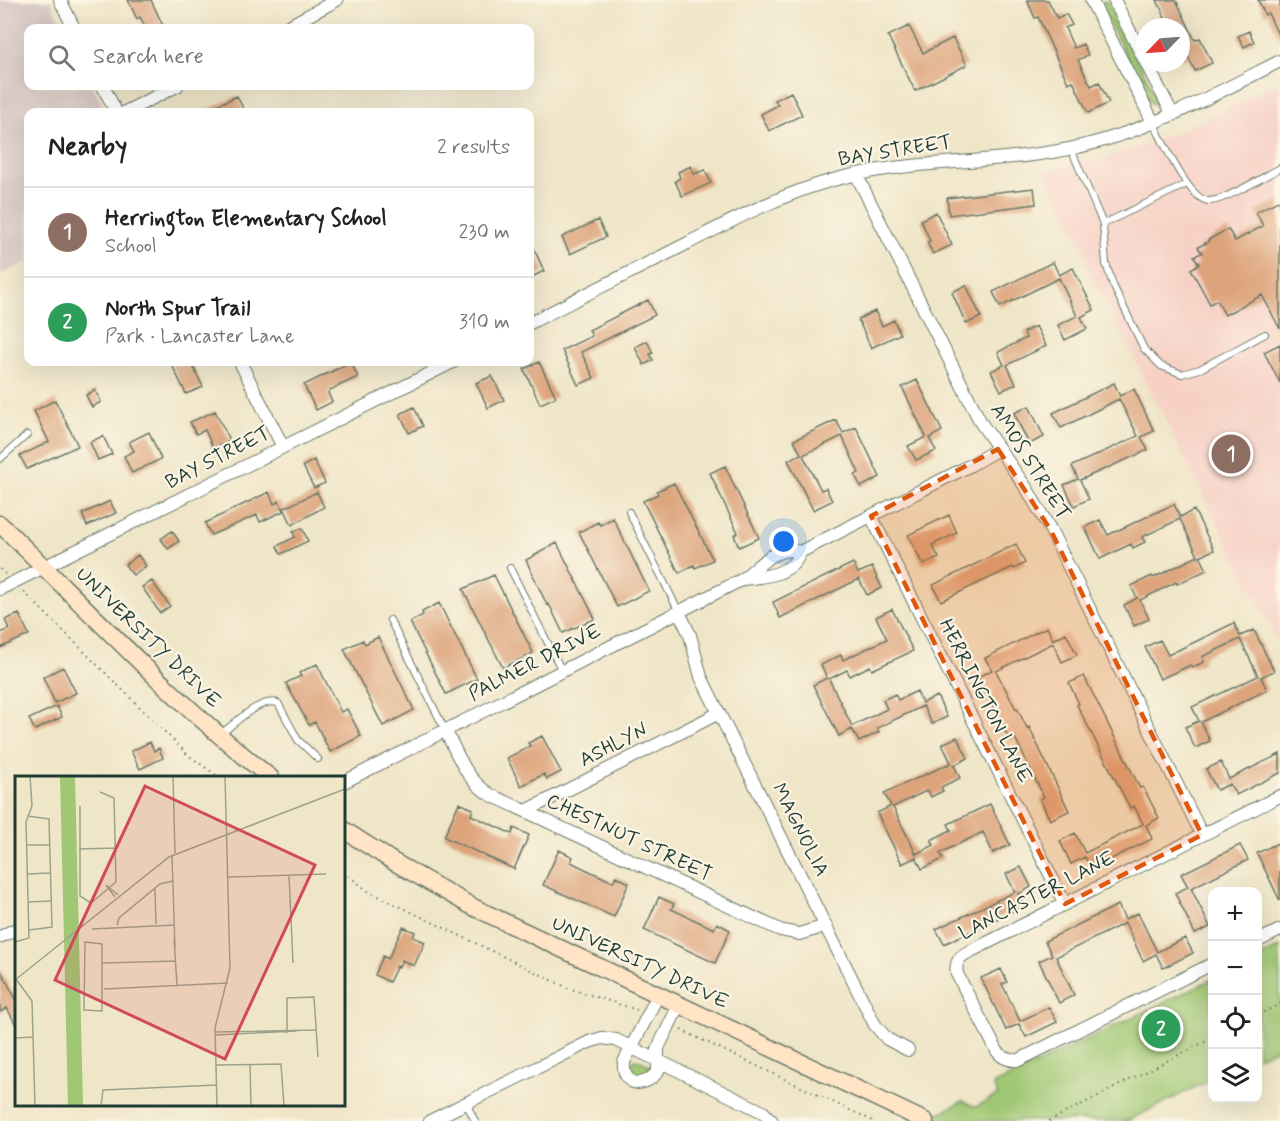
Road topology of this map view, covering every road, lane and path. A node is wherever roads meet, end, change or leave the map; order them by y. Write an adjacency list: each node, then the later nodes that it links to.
1 (60, 0): 5 (street)
2 (337, 0): 6 (street)
3 (1091, 0): 15 (street)
4 (1114, 0): 7 (street)
5 (72, 24)
6 (292, 24)
7 (1136, 43)
8 (1280, 61): 14 (street, BAY STREET)
9 (1151, 72): 14 (street)
10 (105, 90): 12 (street)
11 (169, 90): 13 (street)
12 (114, 108)
13 (133, 108)
14 (1173, 115): 15 (street, BAY STREET)
15 (1154, 124): 16 (street, BAY STREET); 19 (lane)
16 (1071, 149): 18 (street, BAY STREET); 20 (lane)
17 (1280, 168): 19 (lane)
18 (856, 174): 21 (street, BAY STREET); 27 (street, AMOS STREET)
19 (1187, 184): 20 (lane)
20 (1103, 224): 22 (lane)
21 (534, 321)
22 (1264, 334)
23 (242, 366): 26 (street)
24 (445, 366): 26 (street, BAY STREET)
25 (27, 435): 28 (lane)
26 (283, 447): 33 (street, BAY STREET)
27 (998, 449): 30 (street, PALMER DRIVE); 52 (street, AMOS STREET)
28 (0, 459)
29 (629, 512): 39 (lane)
30 (871, 516): 32 (street, PALMER DRIVE); 54 (street, HERRINGTON LANE)
31 (0, 524): 33 (main road, UNIVERSITY DRIVE)
32 (800, 552): 36 (street, PALMER DRIVE); 36 (street, PALMER DRIVE)
33 (45, 567): 37 (street, BAY STREET); 44 (main road, UNIVERSITY DRIVE)
34 (510, 568): 41 (lane)
35 (0, 569): 37 (path)
36 (743, 579): 39 (street, PALMER DRIVE)
37 (14, 582): 38 (street, BAY STREET); 46 (path)
38 (0, 589)
39 (679, 612): 41 (street, PALMER DRIVE); 42 (street, MAGNOLIA)
40 (390, 620): 43 (lane)
41 (562, 671): 43 (street, PALMER DRIVE)
42 (719, 713): 50 (street, ASHLYN); 55 (street, MAGNOLIA)
43 (446, 730): 48 (street, PALMER DRIVE); 50 (street, CHESTNUT STREET)
44 (219, 735): 45 (lane); 47 (main road, UNIVERSITY DRIVE)
45 (318, 759)
46 (219, 776)
47 (270, 776)
48 (345, 781)
49 (1280, 796): 52 (street, LANCASTER LANE)
50 (526, 811): 55 (street, CHESTNUT STREET)
51 (345, 831): 61 (main road, UNIVERSITY DRIVE)
52 (1202, 835): 54 (street, LANCASTER LANE)
53 (345, 873): 65 (path)
54 (1065, 904): 60 (street, LANCASTER LANE)
55 (826, 926): 69 (street, MAGNOLIA)
56 (15, 929): 58 (street)
57 (1280, 930): 59 (street)
58 (0, 937)
59 (1262, 939)
60 (1208, 966)
61 (658, 995): 63 (main road, UNIVERSITY DRIVE); 65 (street)
62 (1280, 1004): 64 (path)
63 (679, 1005): 66 (street); 76 (main road, UNIVERSITY DRIVE)
64 (1262, 1013)
65 (648, 1015): 68 (street)
66 (670, 1024): 70 (street); 75 (path)
67 (1208, 1040): 77 (path)
68 (632, 1048): 70 (street); 70 (street); 71 (street)
69 (908, 1050)
70 (658, 1061): 74 (street)
71 (466, 1103): 72 (street); 73 (lane)
72 (430, 1121)
73 (475, 1121)
74 (772, 1121)
75 (873, 1121)
76 (925, 1121)
77 (1049, 1121)

